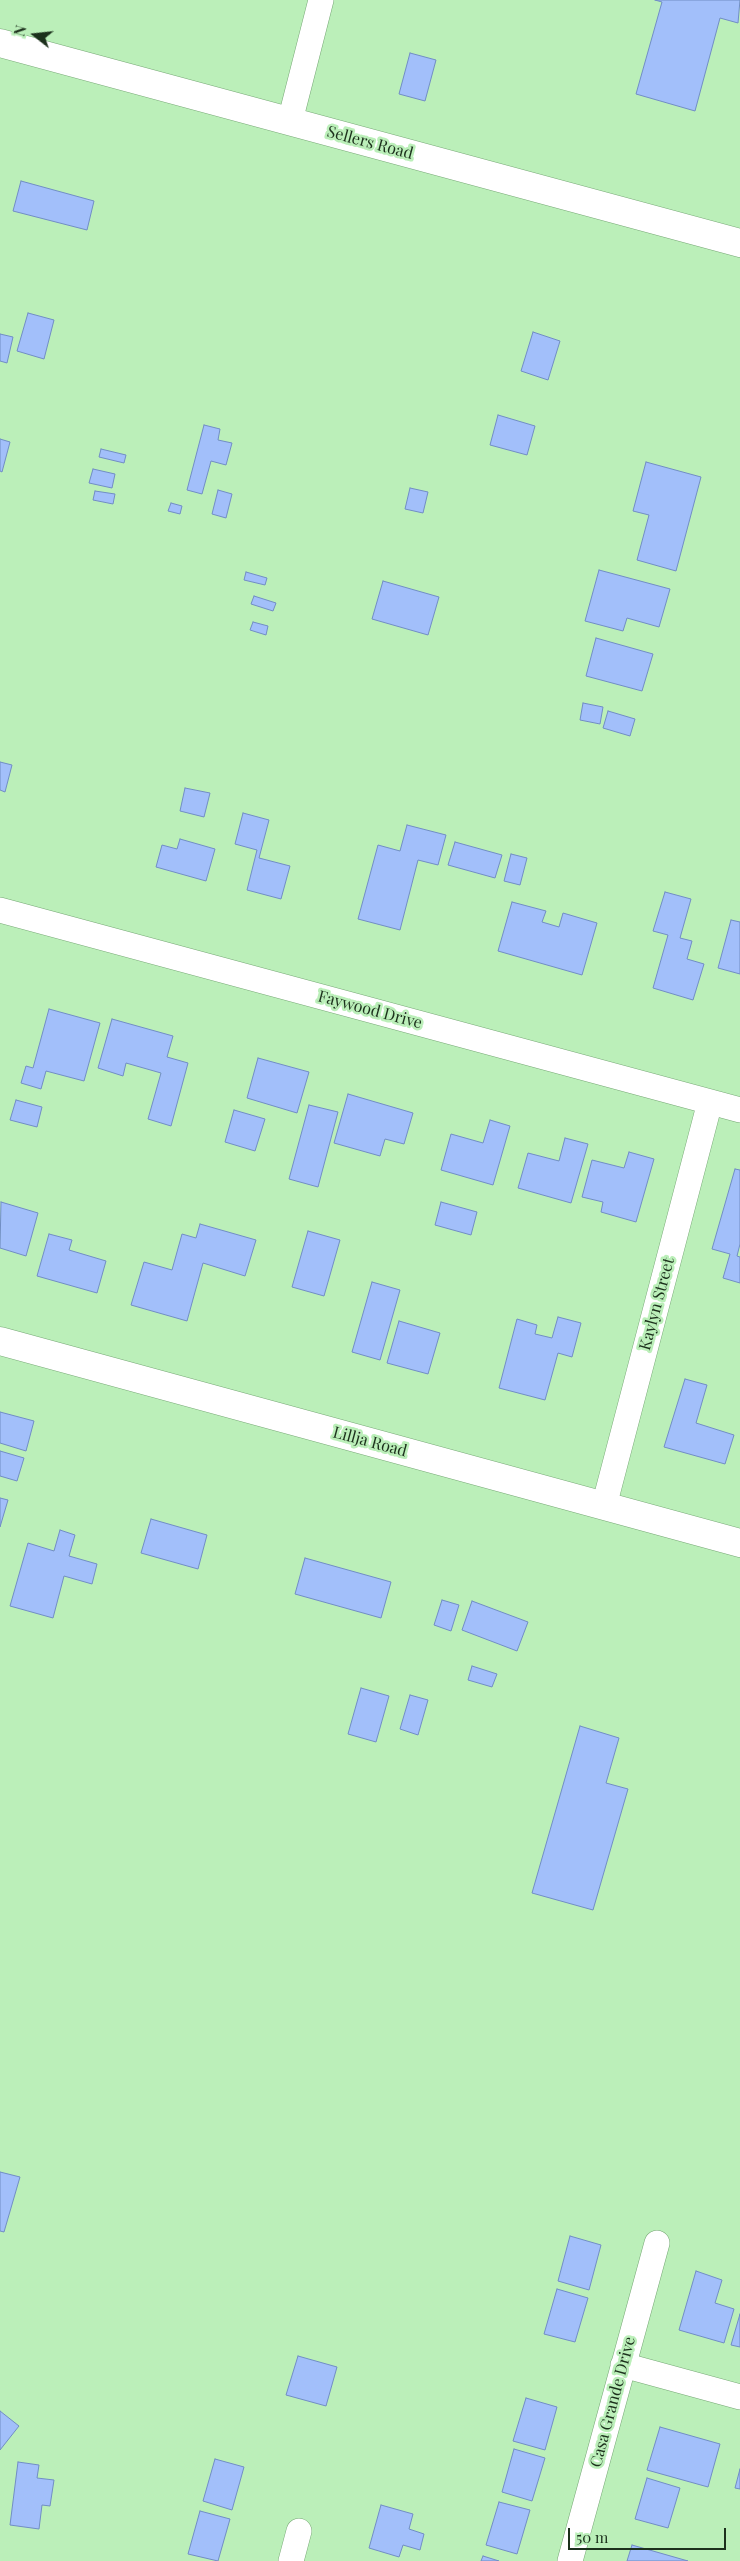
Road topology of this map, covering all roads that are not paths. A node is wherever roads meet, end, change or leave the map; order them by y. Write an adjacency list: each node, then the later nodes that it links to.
1 (322, 0): 3 (street)
2 (0, 43): 3 (street, Sellers Road)
3 (290, 121): 4 (street, Sellers Road)
4 (740, 243)
5 (0, 910): 6 (street, Faywood Drive)
6 (710, 1102): 7 (street, Faywood Drive); 9 (street, Kaylyn Street)
7 (740, 1110)
8 (0, 1341): 9 (street, Lillja Road)
9 (604, 1506): 10 (street, Lillja Road)
10 (740, 1543)
11 (657, 2243): 12 (street, Casa Grande Drive)
12 (623, 2365): 13 (street); 16 (street, Casa Grande Drive)
13 (740, 2397)
14 (299, 2531): 15 (street)
15 (290, 2561)
16 (570, 2561)

